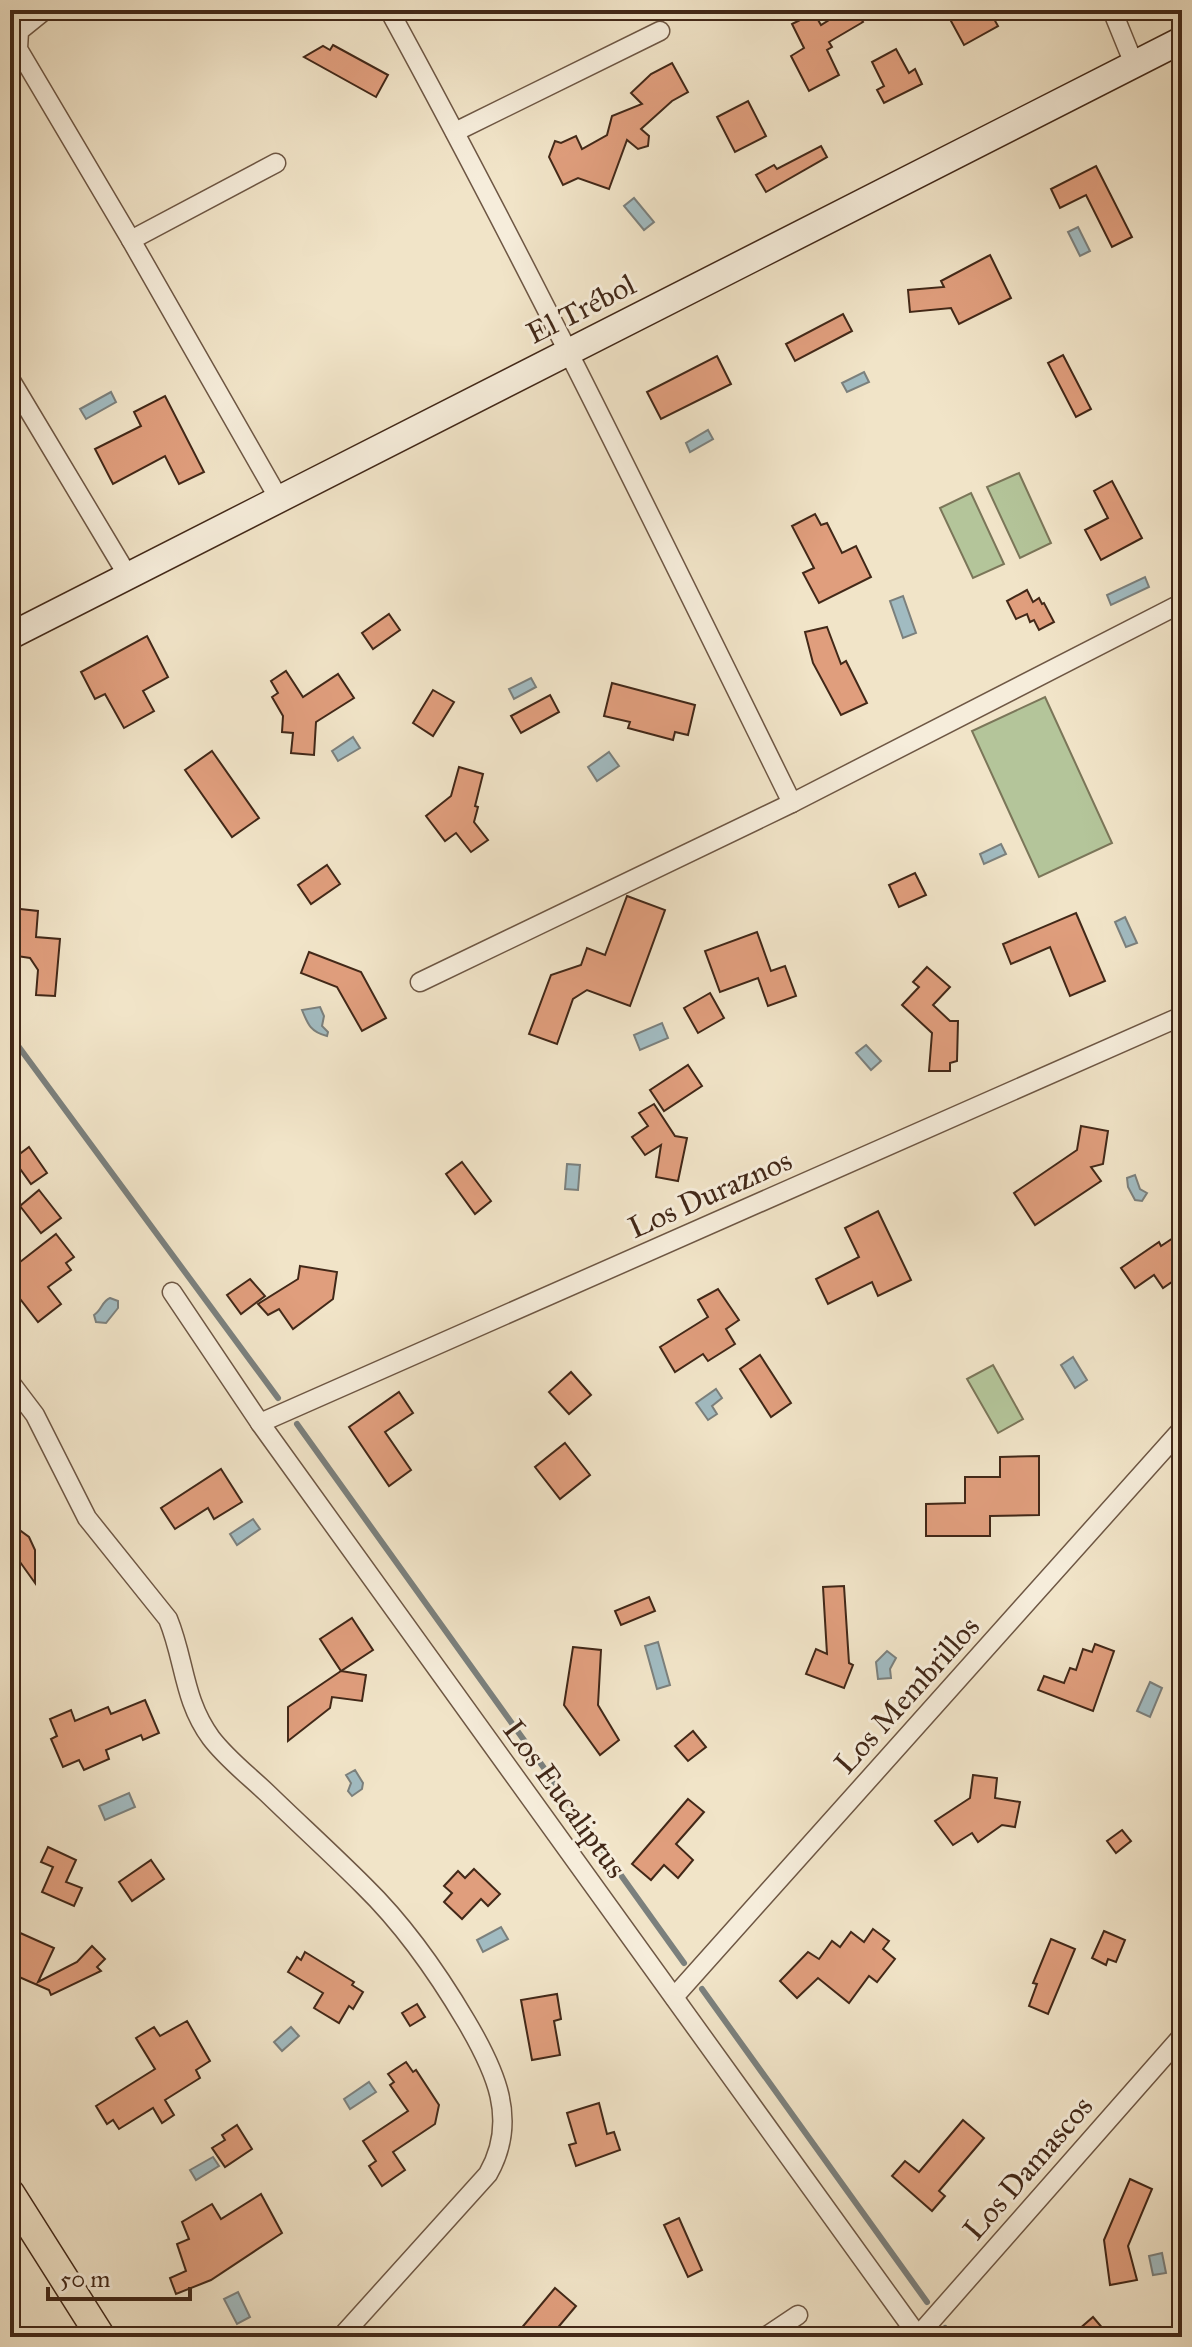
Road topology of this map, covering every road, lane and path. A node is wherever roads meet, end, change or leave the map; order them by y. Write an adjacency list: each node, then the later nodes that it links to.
1 (45, 10): 9 (street)
2 (389, 10): 7 (street)
3 (1112, 10): 6 (street)
4 (660, 31): 7 (street)
5 (1182, 40): 6 (main road, El Trébol)
6 (1134, 64): 10 (main road, El Trébol)
7 (455, 132): 10 (street)
8 (276, 163): 9 (street)
9 (131, 240): 12 (street)
10 (568, 351): 12 (main road, El Trébol); 16 (street)
11 (10, 379): 13 (street)
12 (279, 499): 13 (main road, El Trébol)
13 (128, 576): 15 (main road, El Trébol)
14 (1182, 603): 16 (street)
15 (10, 636)
16 (792, 803): 17 (street)
17 (420, 982)
18 (1182, 1016): 21 (street, Los Duraznos)
19 (172, 1292): 21 (street, Los Eucaliptus)
20 (10, 1382): 29 (street)
21 (260, 1423): 23 (street, Los Eucaliptus)
22 (1182, 1429): 23 (street, Los Membrillos)
23 (674, 1997): 27 (street, Los Eucaliptus)
24 (1182, 2036): 27 (street, Los Damascos)
25 (10, 2193): 28 (main road)
26 (798, 2315): 30 (street)
27 (917, 2336)
28 (101, 2337)
29 (341, 2337)
30 (765, 2337)

